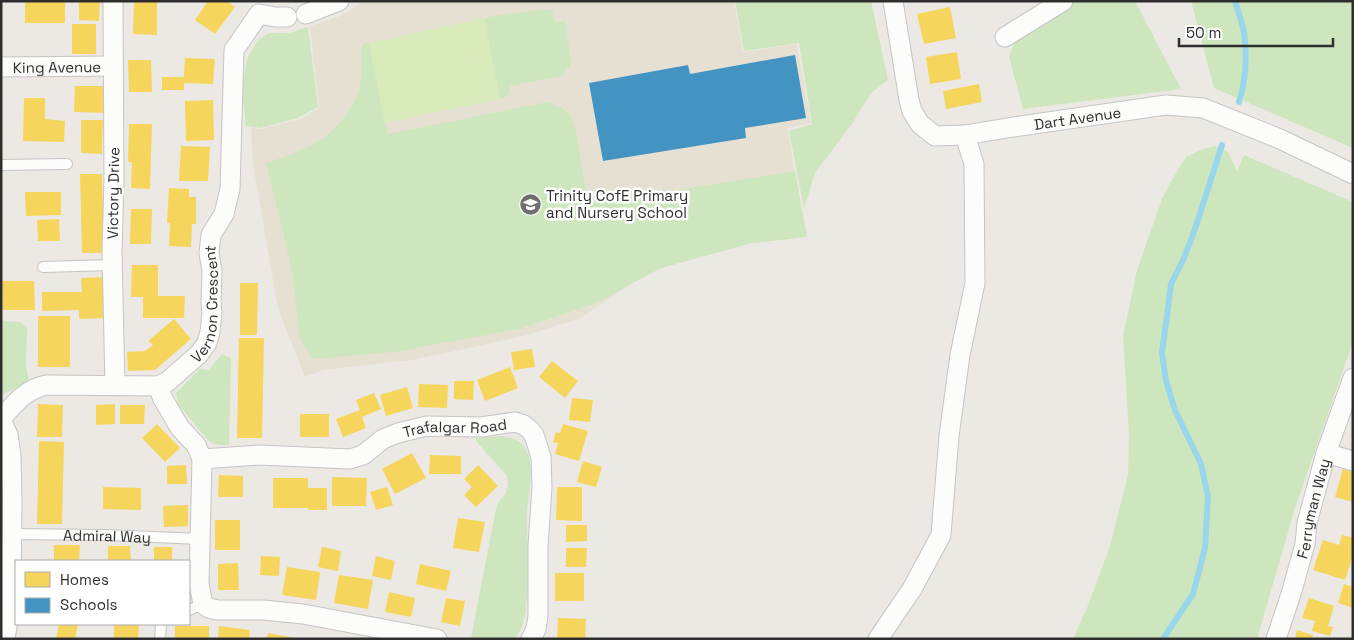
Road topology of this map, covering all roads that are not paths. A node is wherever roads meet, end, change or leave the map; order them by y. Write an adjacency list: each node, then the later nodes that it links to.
1 (113, 1): 9 (street, Victory Drive)
2 (339, 1): 6 (street)
3 (894, 1): 11 (street, Dart Avenue)
4 (1062, 1): 8 (street)
5 (260, 8): 7 (street, Vernon Crescent); 19 (street, Vernon Crescent)
6 (306, 14)
7 (287, 17)
8 (1005, 37)
9 (113, 66): 10 (street, King Avenue); 15 (street, Victory Drive)
10 (1, 67)
11 (965, 135): 14 (street, Dart Avenue); 33 (street)
12 (66, 164): 13 (lane)
13 (1, 165)
14 (1353, 174)
15 (112, 266): 16 (lane); 18 (street, Victory Drive)
16 (43, 267)
17 (1353, 378): 21 (street, Ferryman Way)
18 (115, 386): 19 (street); 20 (street)
19 (158, 386): 22 (street)
20 (1, 419): 24 (street)
21 (1326, 453): 23 (street); 34 (street, Ferryman Way)
22 (202, 458): 25 (street); 32 (street, Trafalgar Road)
23 (1353, 461)
24 (12, 534): 25 (lane, Admiral Way); 26 (street)
25 (200, 539): 27 (street)
26 (6, 573): 29 (street)
27 (196, 607): 31 (street)
28 (161, 625): 30 (lane)
29 (5, 639)
30 (160, 639)
31 (437, 639)
32 (531, 639)
33 (878, 639)
34 (1276, 639)

